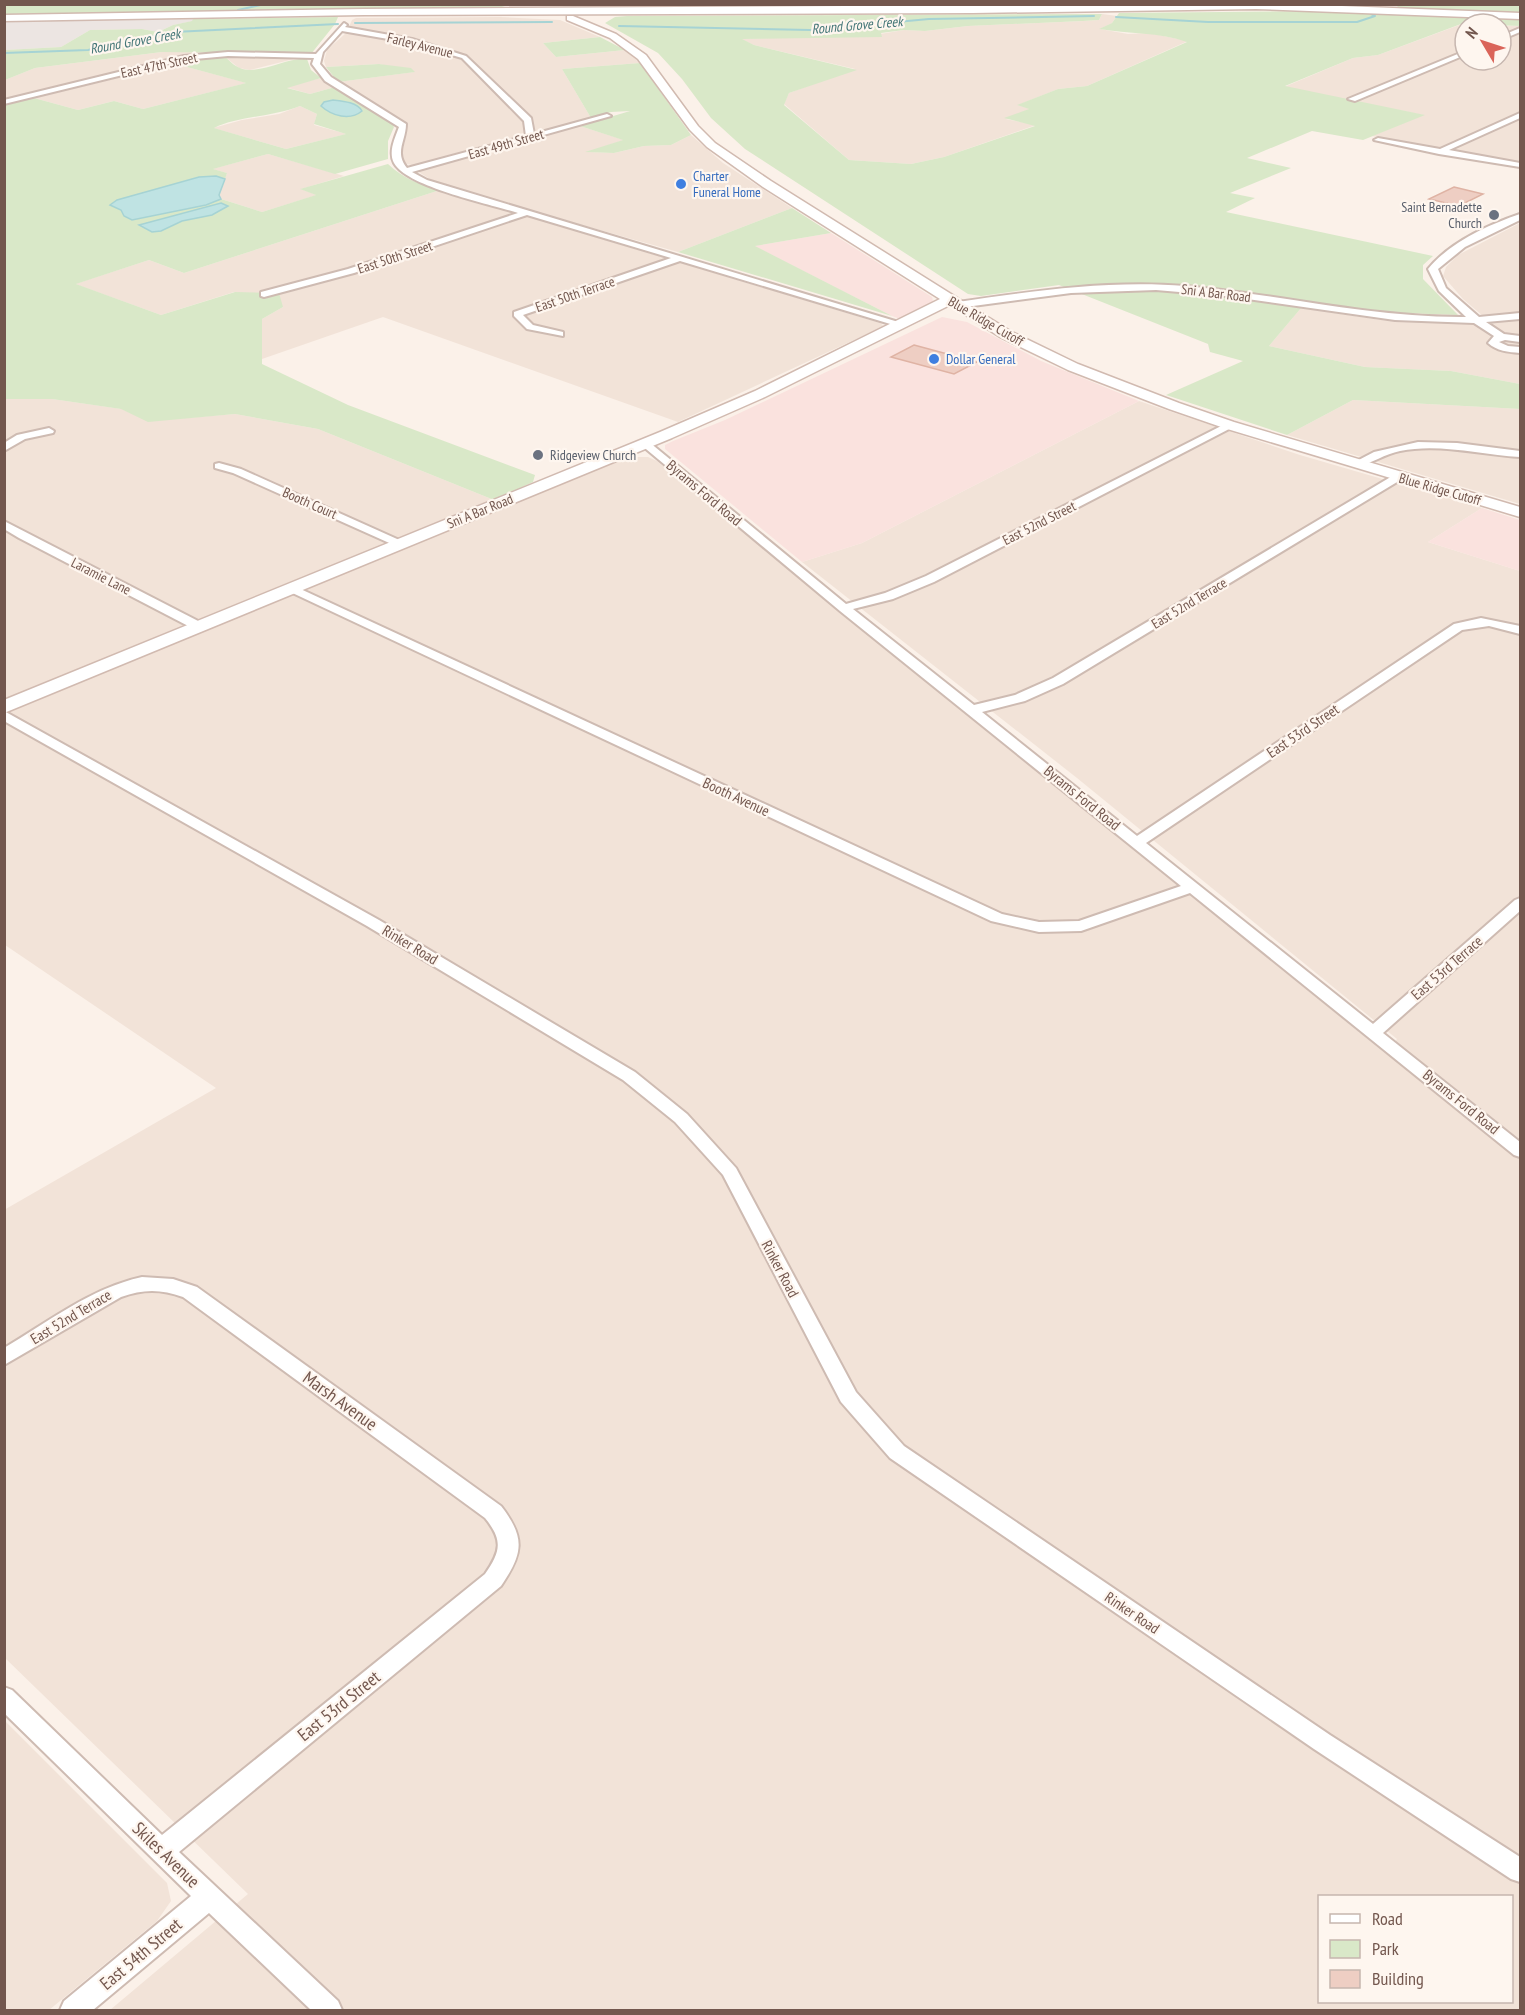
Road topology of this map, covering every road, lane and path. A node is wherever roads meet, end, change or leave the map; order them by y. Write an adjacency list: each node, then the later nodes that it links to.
1 (513, 4): 4 (main road)
2 (524, 4): 5 (main road, Blue Ridge Cutoff)
3 (972, 9): 5 (main road); 6 (main road); 7 (main road)
4 (492, 12): 5 (main road); 9 (main road)
5 (559, 14): 6 (main road); 9 (main road); 10 (main road, Blue Ridge Cutoff)
6 (618, 15): 10 (main road)
7 (1521, 16)
8 (4, 18): 9 (main road)
9 (345, 22): 11 (street); 17 (street, Farley Avenue)
10 (590, 25): 26 (main road, Blue Ridge Cutoff)
11 (317, 56): 14 (street, East 47th Street); 21 (street)
12 (1453, 58): 13 (street)
13 (1352, 99)
14 (4, 102)
15 (1521, 115): 19 (street)
16 (607, 116): 17 (street, East 49th Street)
17 (530, 136): 21 (street, East 49th Street)
18 (1378, 140): 19 (street)
19 (1439, 152): 20 (street)
20 (1521, 165)
21 (405, 171): 22 (street)
22 (526, 213): 24 (street); 25 (street, East 50th Street)
23 (1521, 217): 28 (street)
24 (681, 258): 29 (street); 30 (street, East 50th Terrace)
25 (264, 294)
26 (954, 303): 28 (street, Sni A Bar Road); 29 (main road, Sni A Bar Road); 34 (main road, Blue Ridge Cutoff)
27 (1521, 316): 28 (street)
28 (1474, 319): 31 (street)
29 (900, 324): 36 (main road, Sni A Bar Road)
30 (560, 334)
31 (1502, 337): 32 (street); 33 (street)
32 (1521, 339)
33 (1521, 350)
34 (1229, 425): 39 (main road, Blue Ridge Cutoff); 46 (street, East 52nd Street)
35 (49, 431): 37 (street)
36 (645, 444): 44 (main road, Sni A Bar Road); 46 (street, Byrams Ford Road)
37 (4, 448)
38 (1521, 454): 39 (street)
39 (1357, 464): 41 (main road, Blue Ridge Cutoff)
40 (219, 466): 44 (street, Booth Court)
41 (1398, 477): 42 (main road, Blue Ridge Cutoff); 50 (street, East 52nd Terrace)
42 (1521, 512)
43 (4, 524): 47 (street, Laramie Lane)
44 (400, 543): 45 (main road, Sni A Bar Road)
45 (290, 589): 47 (main road, Sni A Bar Road); 53 (street, Booth Avenue)
46 (843, 608): 50 (street, Byrams Ford Road)
47 (198, 626): 49 (main road, Sni A Bar Road)
48 (1521, 630): 52 (street, East 53rd Street)
49 (4, 707)
50 (972, 710): 52 (street, Byrams Ford Road)
51 (4, 715): 62 (street, Rinker Road)
52 (1137, 842): 53 (street, Byrams Ford Road)
53 (1193, 887): 55 (street, Byrams Ford Road)
54 (1520, 904): 55 (street, East 53rd Terrace)
55 (1374, 1032): 56 (street, Byrams Ford Road)
56 (1521, 1150)
57 (140, 1283): 58 (street, East 52nd Terrace); 59 (street, Marsh Avenue)
58 (4, 1358)
59 (508, 1553): 61 (street, East 53rd Street)
60 (4, 1697): 61 (street, Skiles Avenue)
61 (161, 1851): 63 (street, Skiles Avenue)
62 (1521, 1871)
63 (209, 1897): 64 (street, East 54th Street); 65 (street, Skiles Avenue)
64 (73, 2010)
65 (329, 2010)

